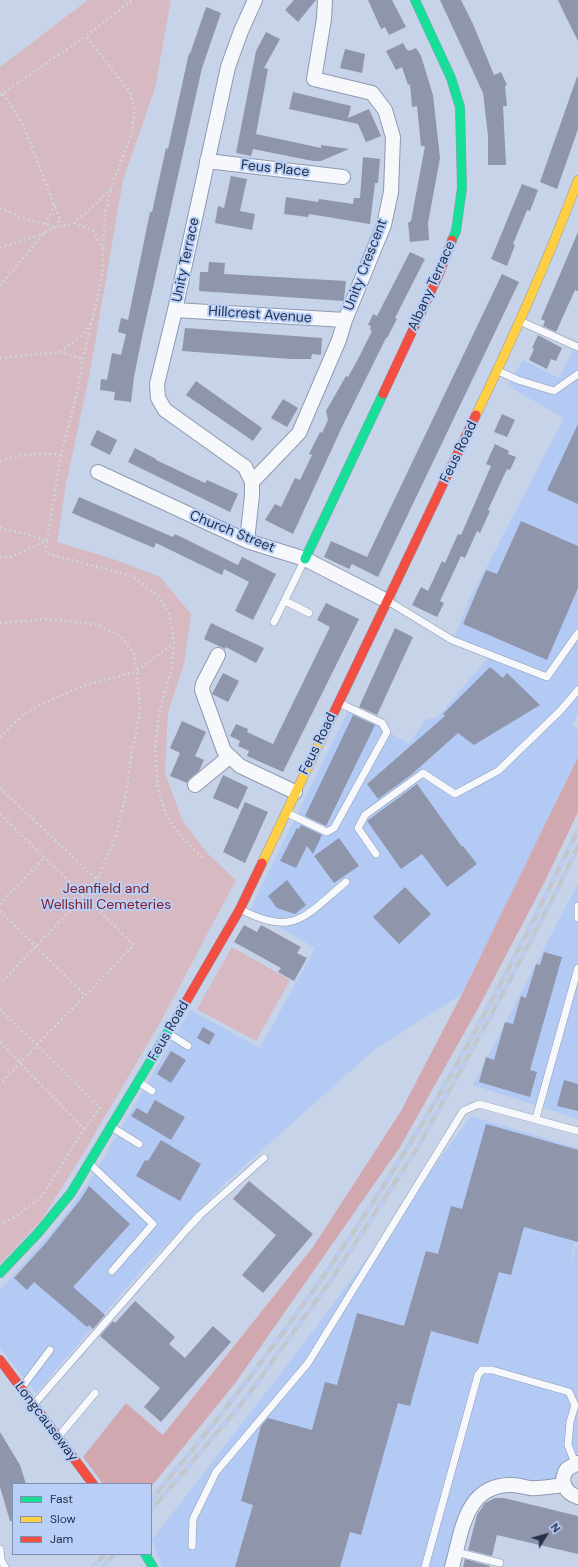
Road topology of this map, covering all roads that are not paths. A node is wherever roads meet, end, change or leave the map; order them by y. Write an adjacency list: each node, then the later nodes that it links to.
1 (255, 0): 4 (street, Unity Terrace)
2 (325, 0): 8 (street, Unity Crescent)
3 (415, 0): 16 (street, Albany Terrace)
4 (207, 161): 5 (street, Feus Place); 7 (street, Unity Terrace)
5 (343, 177)
6 (578, 180): 9 (street, Feus Road)
7 (175, 310): 8 (street, Hillcrest Avenue); 14 (street, Unity Terrace)
8 (345, 320): 14 (street)
9 (521, 322): 10 (lane); 11 (street, Feus Road)
10 (578, 347)
11 (498, 371): 12 (lane); 18 (street, Feus Road)
12 (578, 374)
13 (98, 472): 15 (street, Church Street)
14 (252, 482): 15 (street)
15 (247, 541): 16 (street, Church Street)
16 (305, 559): 17 (lane); 18 (street, Church Street)
17 (285, 601): 19 (lane); 20 (lane)
18 (387, 601): 21 (lane); 24 (street, Feus Road)
19 (309, 613)
20 (274, 622)
21 (578, 633)
22 (218, 655): 25 (street)
23 (578, 690): 29 (lane)
24 (338, 703): 27 (street, Feus Road); 28 (lane)
25 (229, 756): 26 (street); 27 (street)
26 (195, 785)
27 (294, 792): 28 (street, Feus Road)
28 (285, 812): 32 (street, Feus Road)
29 (376, 854)
30 (346, 882): 32 (lane)
31 (578, 906): 33 (lane)
32 (240, 909): 35 (street, Feus Road)
33 (578, 918)
34 (578, 968): 39 (lane)
35 (167, 1033): 36 (lane); 37 (street, Feus Road)
36 (188, 1046)
37 (139, 1082): 38 (lane); 40 (street, Feus Road)
38 (152, 1091)
39 (536, 1118): 41 (lane); 57 (lane)
40 (112, 1127): 42 (lane); 44 (street, Feus Road)
41 (578, 1131)
42 (139, 1144)
43 (264, 1158): 51 (lane)
44 (89, 1163): 45 (lane); 46 (street, Feus Road)
45 (112, 1271)
46 (0, 1274)
47 (50, 1350): 49 (lane)
48 (0, 1360): 49 (street, Longcauseway)
49 (21, 1388): 51 (street, Longcauseway)
50 (95, 1393): 52 (lane)
51 (34, 1405): 52 (street, Longcauseway)
52 (58, 1437): 54 (street, Longcauseway)
53 (576, 1463): 55 (street); 62 (lane)
54 (92, 1483)
55 (564, 1485): 56 (street); 59 (street)
56 (578, 1497)
57 (192, 1546)
58 (0, 1549): 61 (lane)
59 (456, 1552): 60 (lane); 63 (street)
60 (500, 1563)
61 (5, 1567)
62 (425, 1567)
63 (452, 1567)

